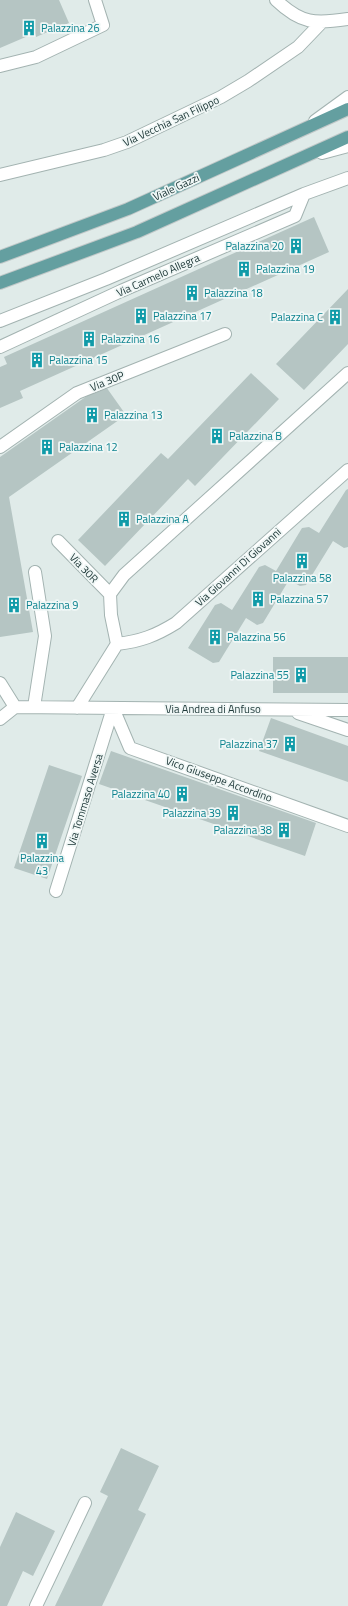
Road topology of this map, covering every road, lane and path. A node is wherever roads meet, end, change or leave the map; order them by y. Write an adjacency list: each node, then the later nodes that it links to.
1 (95, 0): 5 (street)
2 (276, 0): 4 (street)
3 (348, 19): 4 (street)
4 (321, 23): 12 (street, Via Vecchia San Filippo)
5 (0, 66)
6 (348, 97): 8 (street)
7 (348, 109): 8 (main road, Viale Gazzi)
8 (306, 127): 15 (main road, Viale Gazzi)
9 (348, 138): 11 (main road)
10 (348, 146): 11 (street)
11 (292, 161): 16 (main road)
12 (0, 175)
13 (348, 178): 14 (street, Via Carmelo Allegra)
14 (304, 194): 17 (street, Via Carmelo Allegra); 19 (street, Via Carmelo Allegra)
15 (0, 257)
16 (0, 283)
17 (0, 321)
18 (225, 334): 21 (street, Via 30P)
19 (0, 347)
20 (348, 373): 25 (street)
21 (0, 446)
22 (348, 470): 26 (street, Via Giovanni Di Giovanni)
23 (58, 541): 25 (street, Via 30R)
24 (35, 572): 29 (street)
25 (110, 594): 26 (street)
26 (117, 644): 30 (street)
27 (0, 683): 28 (street)
28 (15, 707): 29 (street); 34 (street)
29 (34, 707): 30 (street)
30 (77, 708): 31 (street, Via Andrea di Anfuso)
31 (113, 708): 32 (street, Via Andrea di Anfuso); 36 (street, Vico Giuseppe Accordino); 37 (street, Via Tommaso Aversa)
32 (290, 710): 33 (street, Via Andrea di Anfuso); 35 (street)
33 (348, 710)
34 (0, 719)
35 (348, 730)
36 (348, 826)
37 (56, 891)
38 (85, 1503): 39 (street)
39 (36, 1606)

